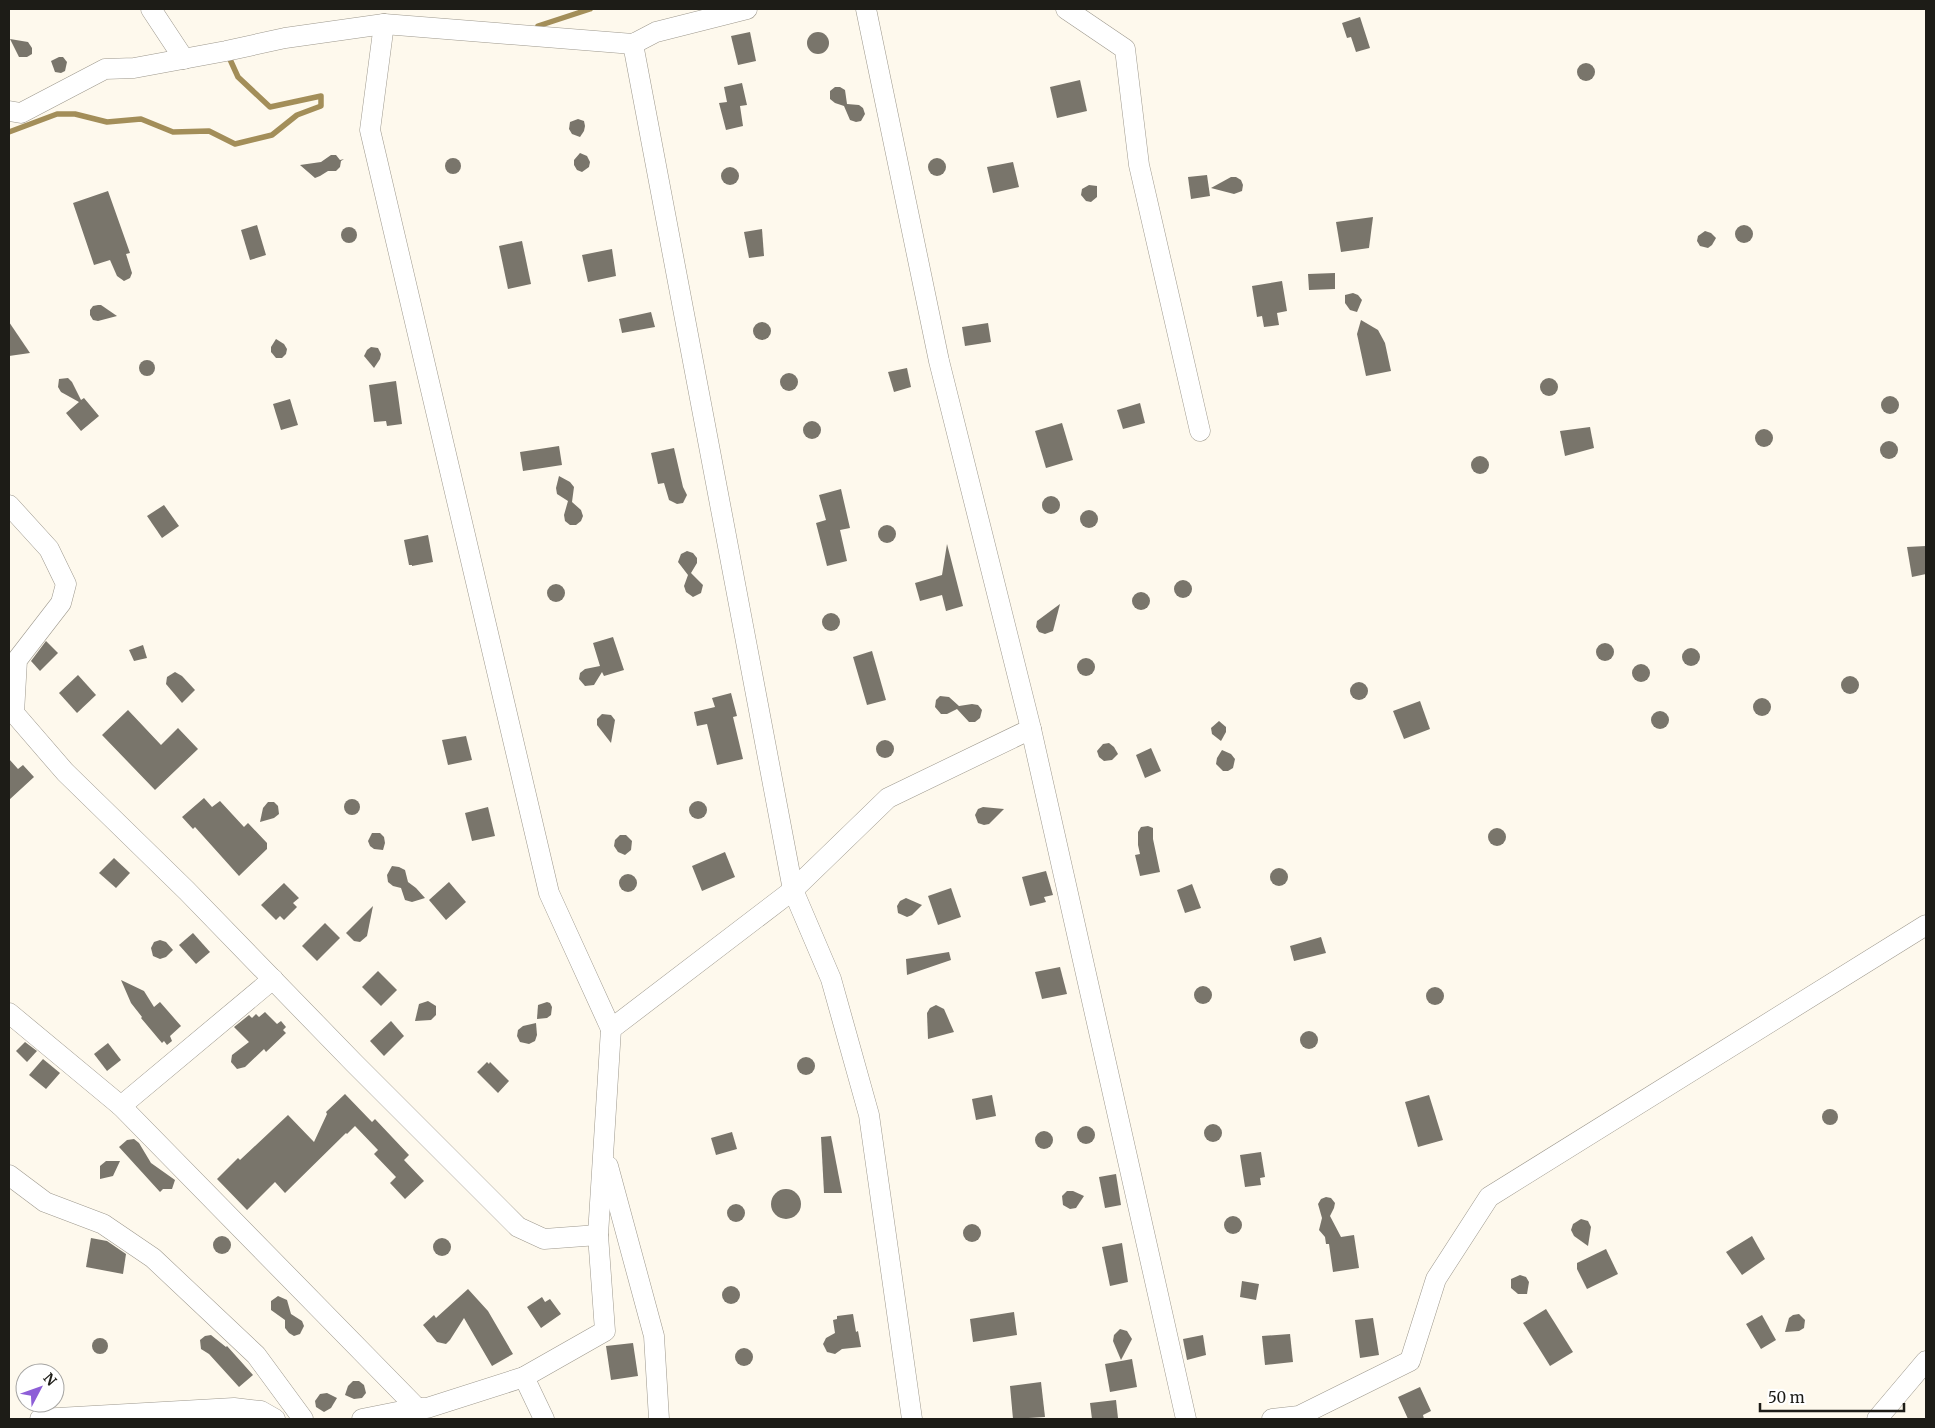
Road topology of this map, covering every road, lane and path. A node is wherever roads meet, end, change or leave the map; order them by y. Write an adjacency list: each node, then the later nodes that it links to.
1 (151, 9): 7 (street)
2 (747, 9): 6 (street)
3 (866, 9): 12 (street)
4 (1066, 9): 9 (street)
5 (384, 24): 6 (street); 7 (street); 17 (street)
6 (633, 44): 13 (street)
7 (184, 59): 8 (street)
8 (9, 111)
9 (1200, 431)
10 (9, 504): 11 (street)
11 (11, 711): 15 (street)
12 (1031, 729): 13 (street); 32 (street)
13 (793, 890): 17 (street); 31 (street)
14 (1926, 925): 33 (street)
15 (273, 979): 18 (street); 21 (street)
16 (9, 1013): 18 (street)
17 (611, 1029): 19 (street)
18 (121, 1106): 24 (street)
19 (604, 1150): 21 (street); 30 (street)
20 (9, 1175): 27 (street)
21 (598, 1235): 23 (street)
22 (1926, 1360): 34 (street)
23 (524, 1377): 24 (street); 29 (street)
24 (417, 1408): 28 (street)
25 (40, 1419): 26 (street)
26 (275, 1419)
27 (303, 1419)
28 (362, 1419)
29 (544, 1419)
30 (659, 1419)
31 (912, 1419)
32 (1186, 1419)
33 (1272, 1419)
34 (1877, 1419)

